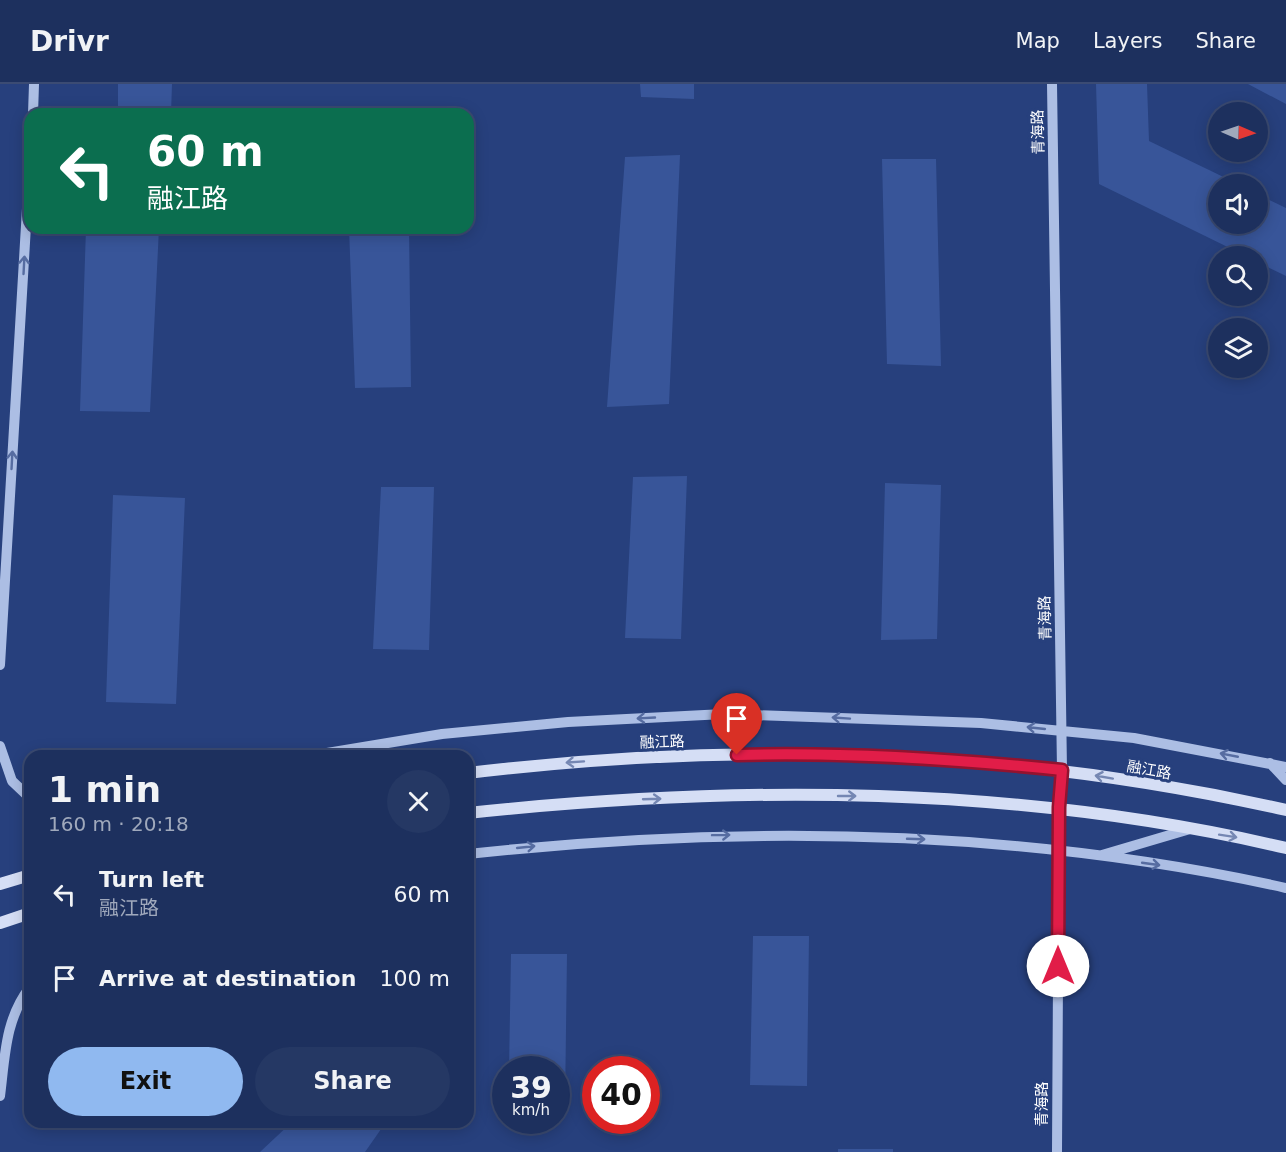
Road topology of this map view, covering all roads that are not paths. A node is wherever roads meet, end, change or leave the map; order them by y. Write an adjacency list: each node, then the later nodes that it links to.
1 (34, 84): 3 (street)
2 (1052, 84): 6 (street, 青海路)
3 (33, 108)
4 (26, 234): 5 (street, one-way to 4)
5 (0, 665)
6 (1061, 731): 8 (street, one-way to 8); 9 (street, one-way to 6); 11 (street, 青海路)
7 (0, 746): 14 (street)
8 (345, 750)
9 (1270, 764): 10 (street); 13 (street)
10 (1286, 767)
11 (1062, 770): 12 (main road, 融江路, one-way to 12); 15 (street, 青海路); 16 (main road, 融江路, one-way to 11)
12 (474, 772)
13 (1286, 780)
14 (24, 792)
15 (1059, 807): 17 (main road, one-way to 15); 18 (main road); 20 (street, 青海路)
16 (1286, 810)
17 (474, 812)
18 (1190, 829): 19 (main road, one-way to 19); 22 (street)
19 (1286, 848)
20 (1058, 850): 21 (street, one-way to 20); 22 (street); 30 (street, 青海路)
21 (474, 853)
22 (1098, 856): 25 (street, one-way to 25)
23 (24, 877): 24 (main road)
24 (0, 884)
25 (1286, 888)
26 (24, 915): 27 (main road)
27 (0, 923)
28 (24, 995): 29 (street)
29 (0, 1096)
30 (1057, 1152)

